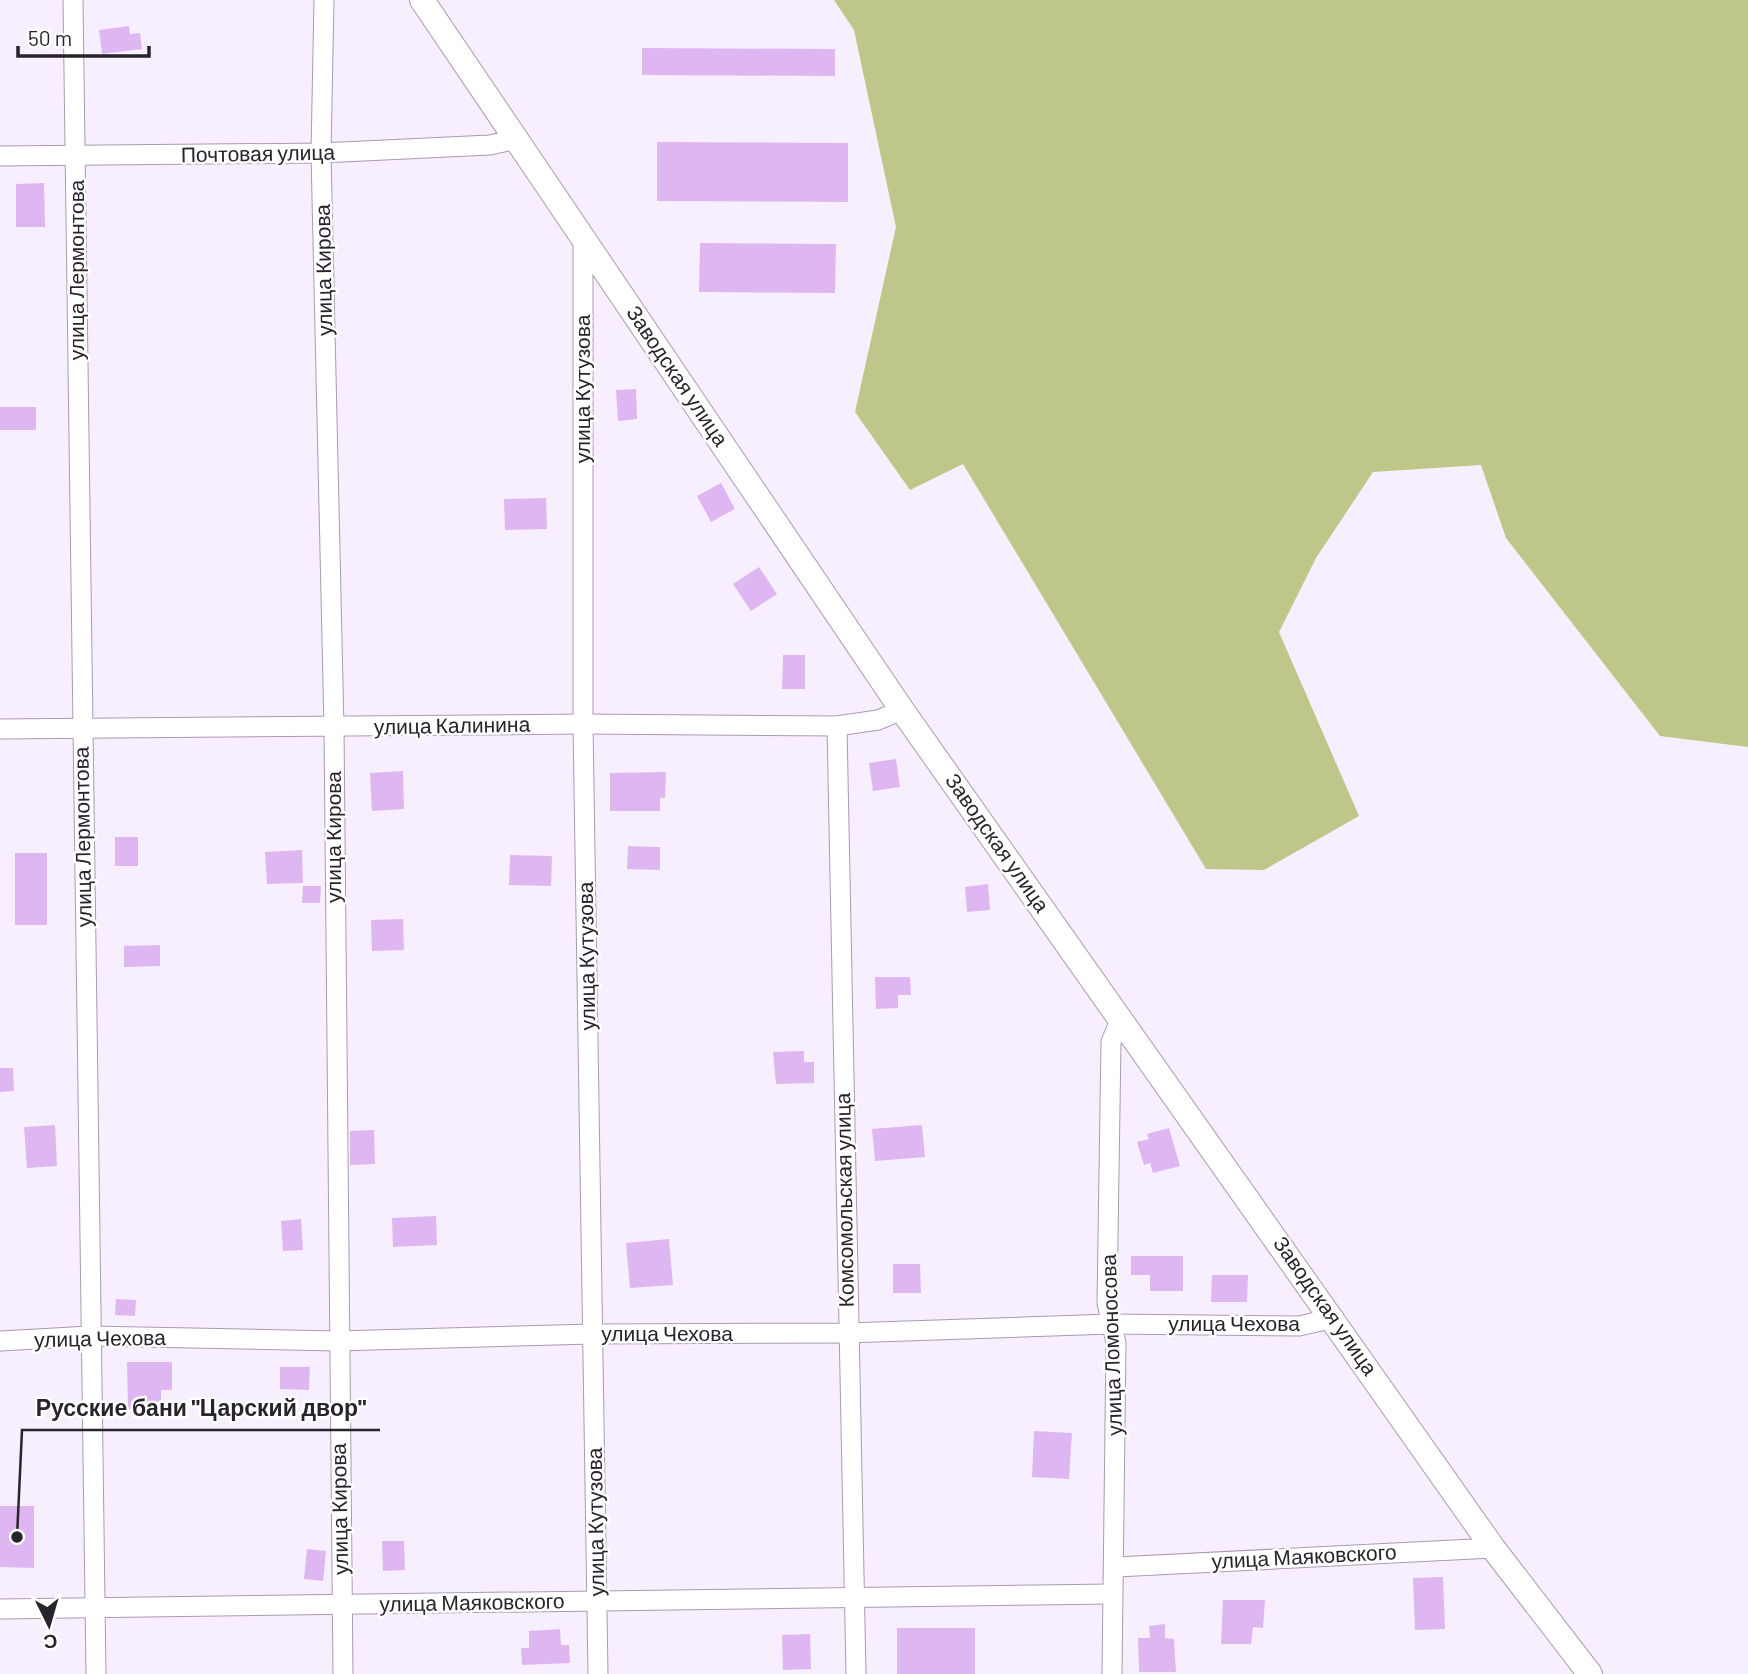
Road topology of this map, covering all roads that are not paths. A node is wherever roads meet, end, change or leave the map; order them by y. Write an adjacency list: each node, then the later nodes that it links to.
1 (73, 0): 7 (street, улица Лермонтова)
2 (324, 0): 5 (street, улица Кирова)
3 (422, 0): 4 (street, Заводская улица)
4 (516, 139): 5 (street, Почтовая улица); 8 (street, Заводская улица)
5 (321, 153): 7 (street, Почтовая улица); 14 (street, улица Кирова)
6 (0, 156): 7 (street, Почтовая улица)
7 (76, 157): 12 (street, улица Лермонтова)
8 (583, 237): 9 (street, Заводская улица); 10 (street, улица Кутузова)
9 (902, 710): 11 (street, улица Калинина); 15 (street, Заводская улица)
10 (583, 724): 11 (street, улица Калинина); 14 (street, улица Калинина); 19 (street, улица Кутузова)
11 (837, 726): 18 (street, Комсомольская улица)
12 (81, 727): 13 (street, улица Калинина); 14 (street, улица Калинина); 20 (street, улица Лермонтова)
13 (0, 729)
14 (334, 729): 21 (street, улица Кирова)
15 (1121, 1018): 16 (street, Заводская улица); 17 (street, улица Ломоносова)
16 (1334, 1318): 17 (street, улица Чехова); 23 (street, Заводская улица)
17 (1111, 1324): 18 (street, улица Чехова); 24 (street, улица Ломоносова)
18 (847, 1333): 19 (street, улица Чехова); 26 (street, Комсомольская улица)
19 (593, 1334): 21 (street, улица Чехова); 27 (street, улица Кутузова)
20 (90, 1336): 21 (street, улица Чехова); 22 (street, улица Чехова); 29 (street, улица Лермонтова)
21 (337, 1340): 28 (street, улица Кирова)
22 (0, 1341)
23 (1493, 1548): 24 (street, улица Маяковского); 36 (street, Заводская улица)
24 (1116, 1567): 25 (street, улица Ломоносова)
25 (1112, 1594): 26 (street, улица Маяковского); 35 (street, улица Ломоносова)
26 (856, 1599): 27 (street, улица Маяковского); 34 (street, Комсомольская улица)
27 (597, 1601): 28 (street, улица Маяковского); 33 (street, улица Кутузова)
28 (341, 1605): 29 (street, улица Маяковского); 32 (street, улица Кирова)
29 (94, 1608): 30 (street, улица Маяковского); 31 (street, улица Лермонтова)
30 (0, 1609)
31 (96, 1674)
32 (343, 1674)
33 (598, 1674)
34 (856, 1674)
35 (1112, 1674)
36 (1590, 1674)

